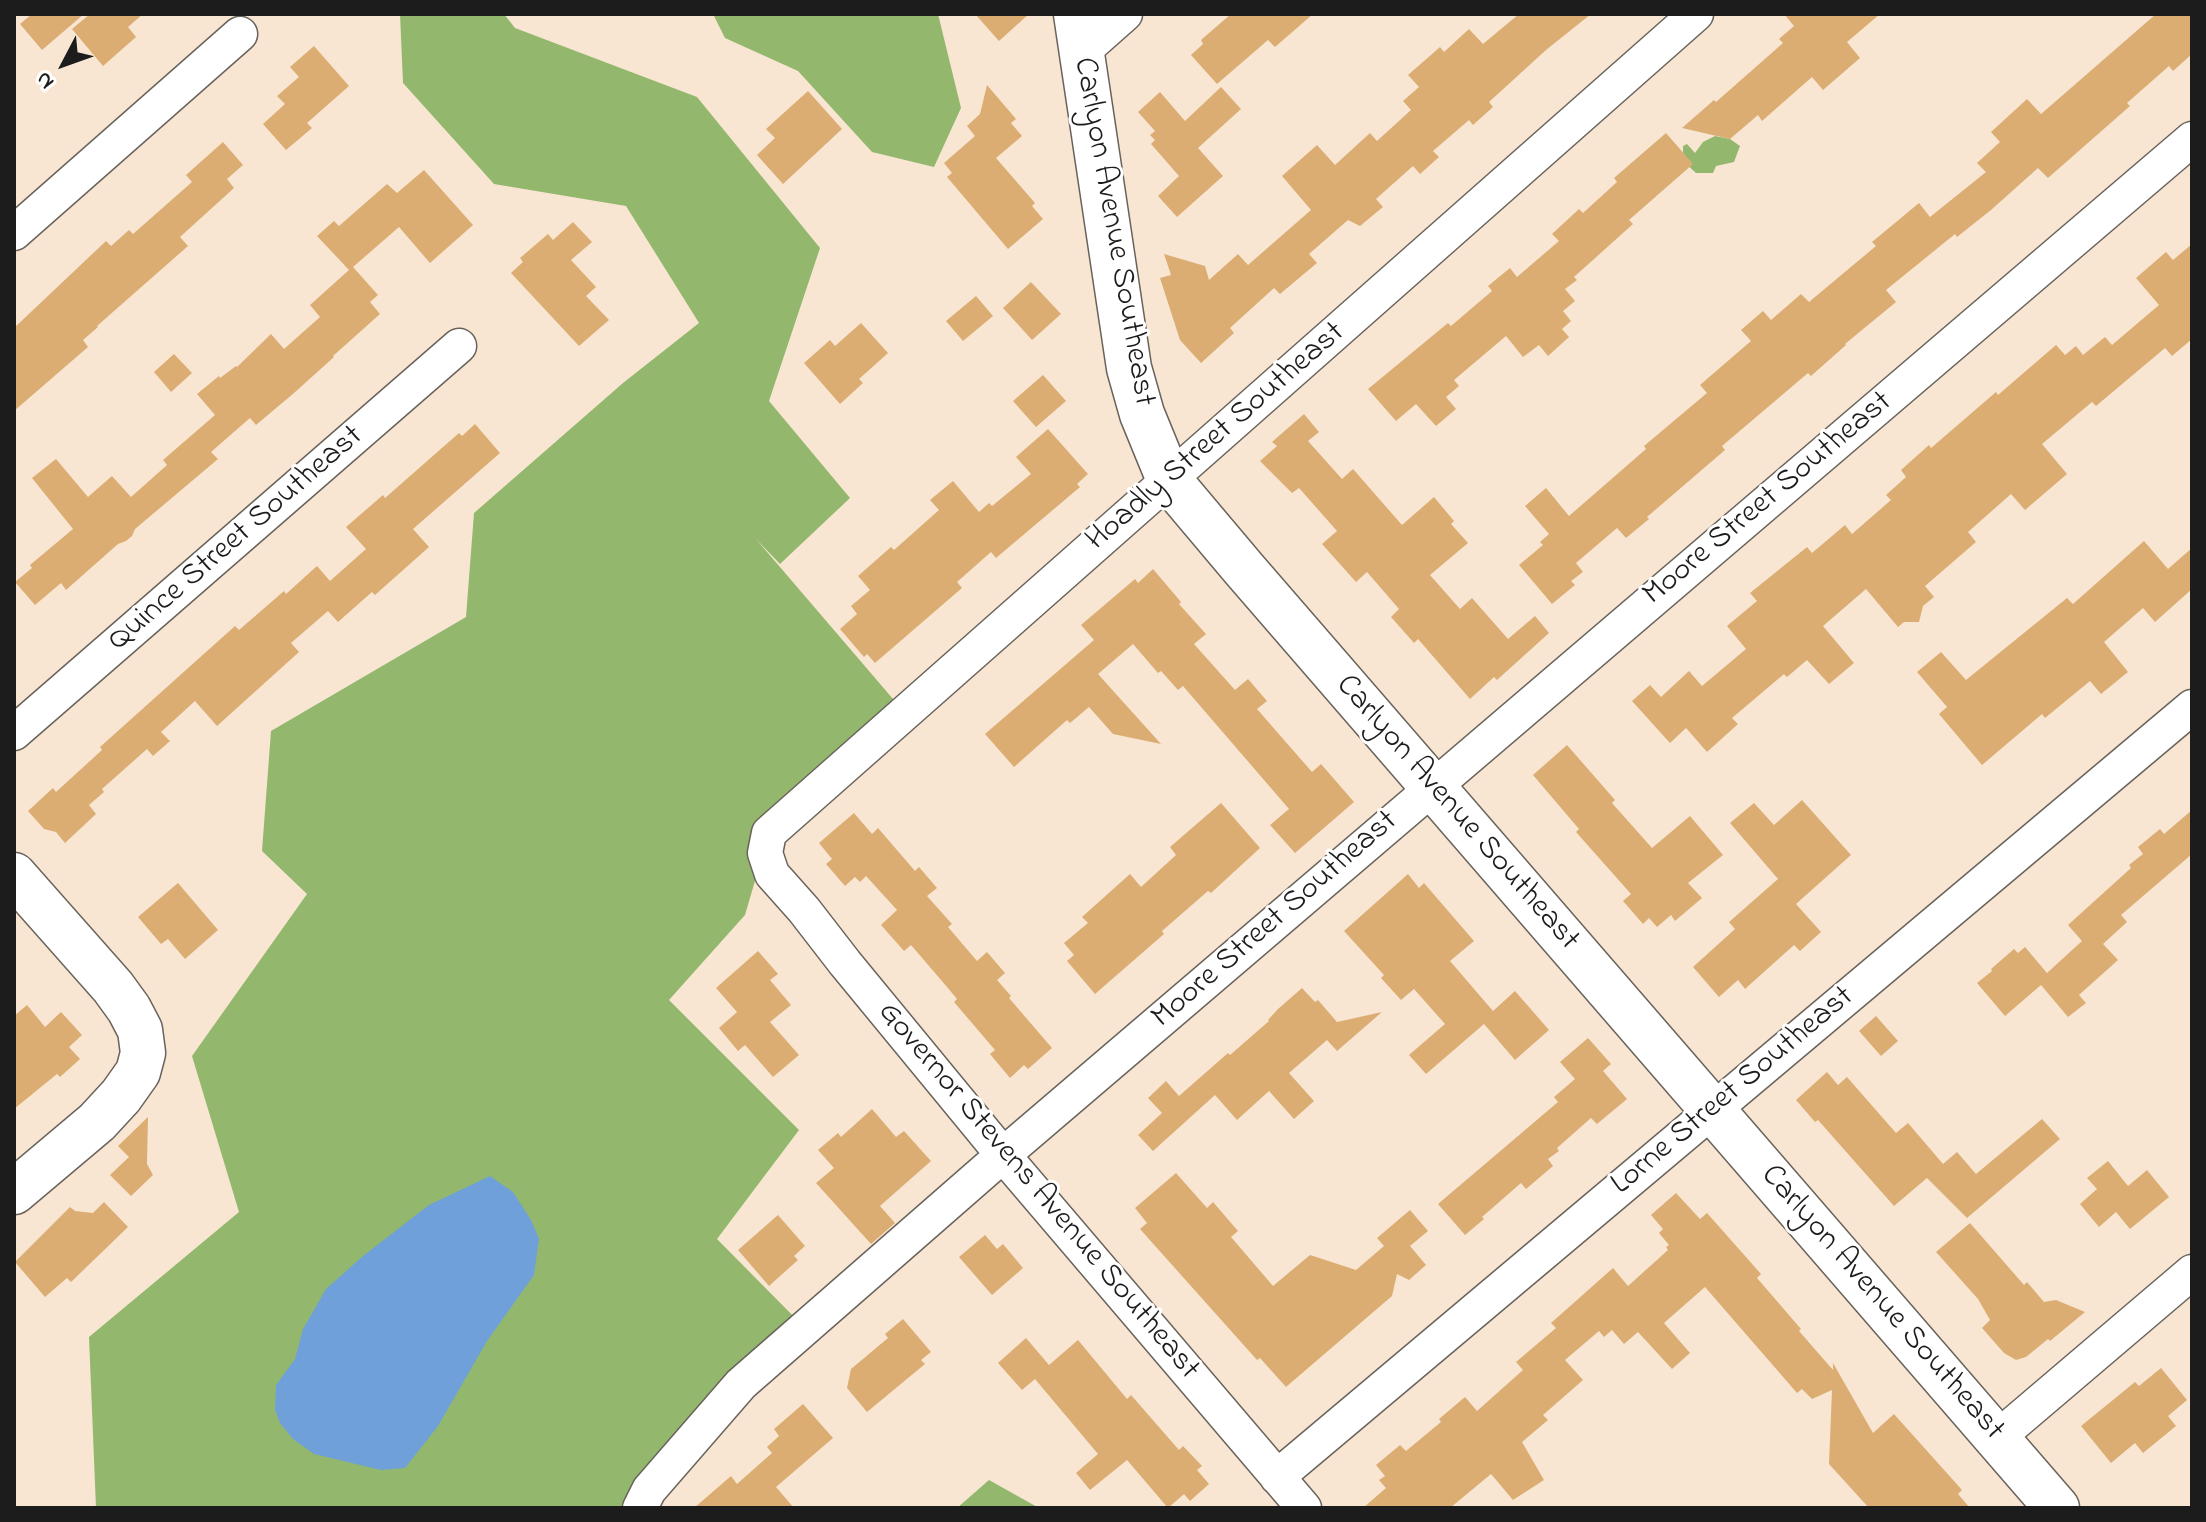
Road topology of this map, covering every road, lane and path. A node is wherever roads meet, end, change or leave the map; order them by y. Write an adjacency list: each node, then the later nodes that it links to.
1 (1125, 14): 3 (street)
2 (1696, 14): 8 (street, Hoadly Street Southeast)
3 (1079, 33): 8 (street, Carlyon Avenue Southeast)
4 (240, 34): 6 (street)
5 (2192, 139): 11 (street, Moore Street Southeast)
6 (14, 233)
7 (459, 346): 10 (street, Quince Street Southeast)
8 (1169, 480): 11 (street, Carlyon Avenue Southeast); 12 (street, Hoadly Street Southeast)
9 (2192, 707): 14 (street, Lorne Street Southeast)
10 (14, 733)
11 (1433, 787): 14 (street, Carlyon Avenue Southeast); 15 (street, Moore Street Southeast)
12 (772, 874): 15 (street, Governor Stevens Avenue Southeast)
13 (14, 875): 16 (street)
14 (1713, 1110): 18 (street, Carlyon Avenue Southeast); 19 (street, Lorne Street Southeast)
15 (1003, 1155): 19 (street, Governor Stevens Avenue Southeast); 21 (street, Moore Street Southeast)
16 (14, 1192)
17 (2192, 1272): 18 (street)
18 (1997, 1438): 20 (street, Carlyon Avenue Southeast)
19 (1277, 1477): 22 (street, Governor Stevens Avenue Southeast)
20 (2043, 1503)
21 (640, 1508)
22 (1304, 1508)

